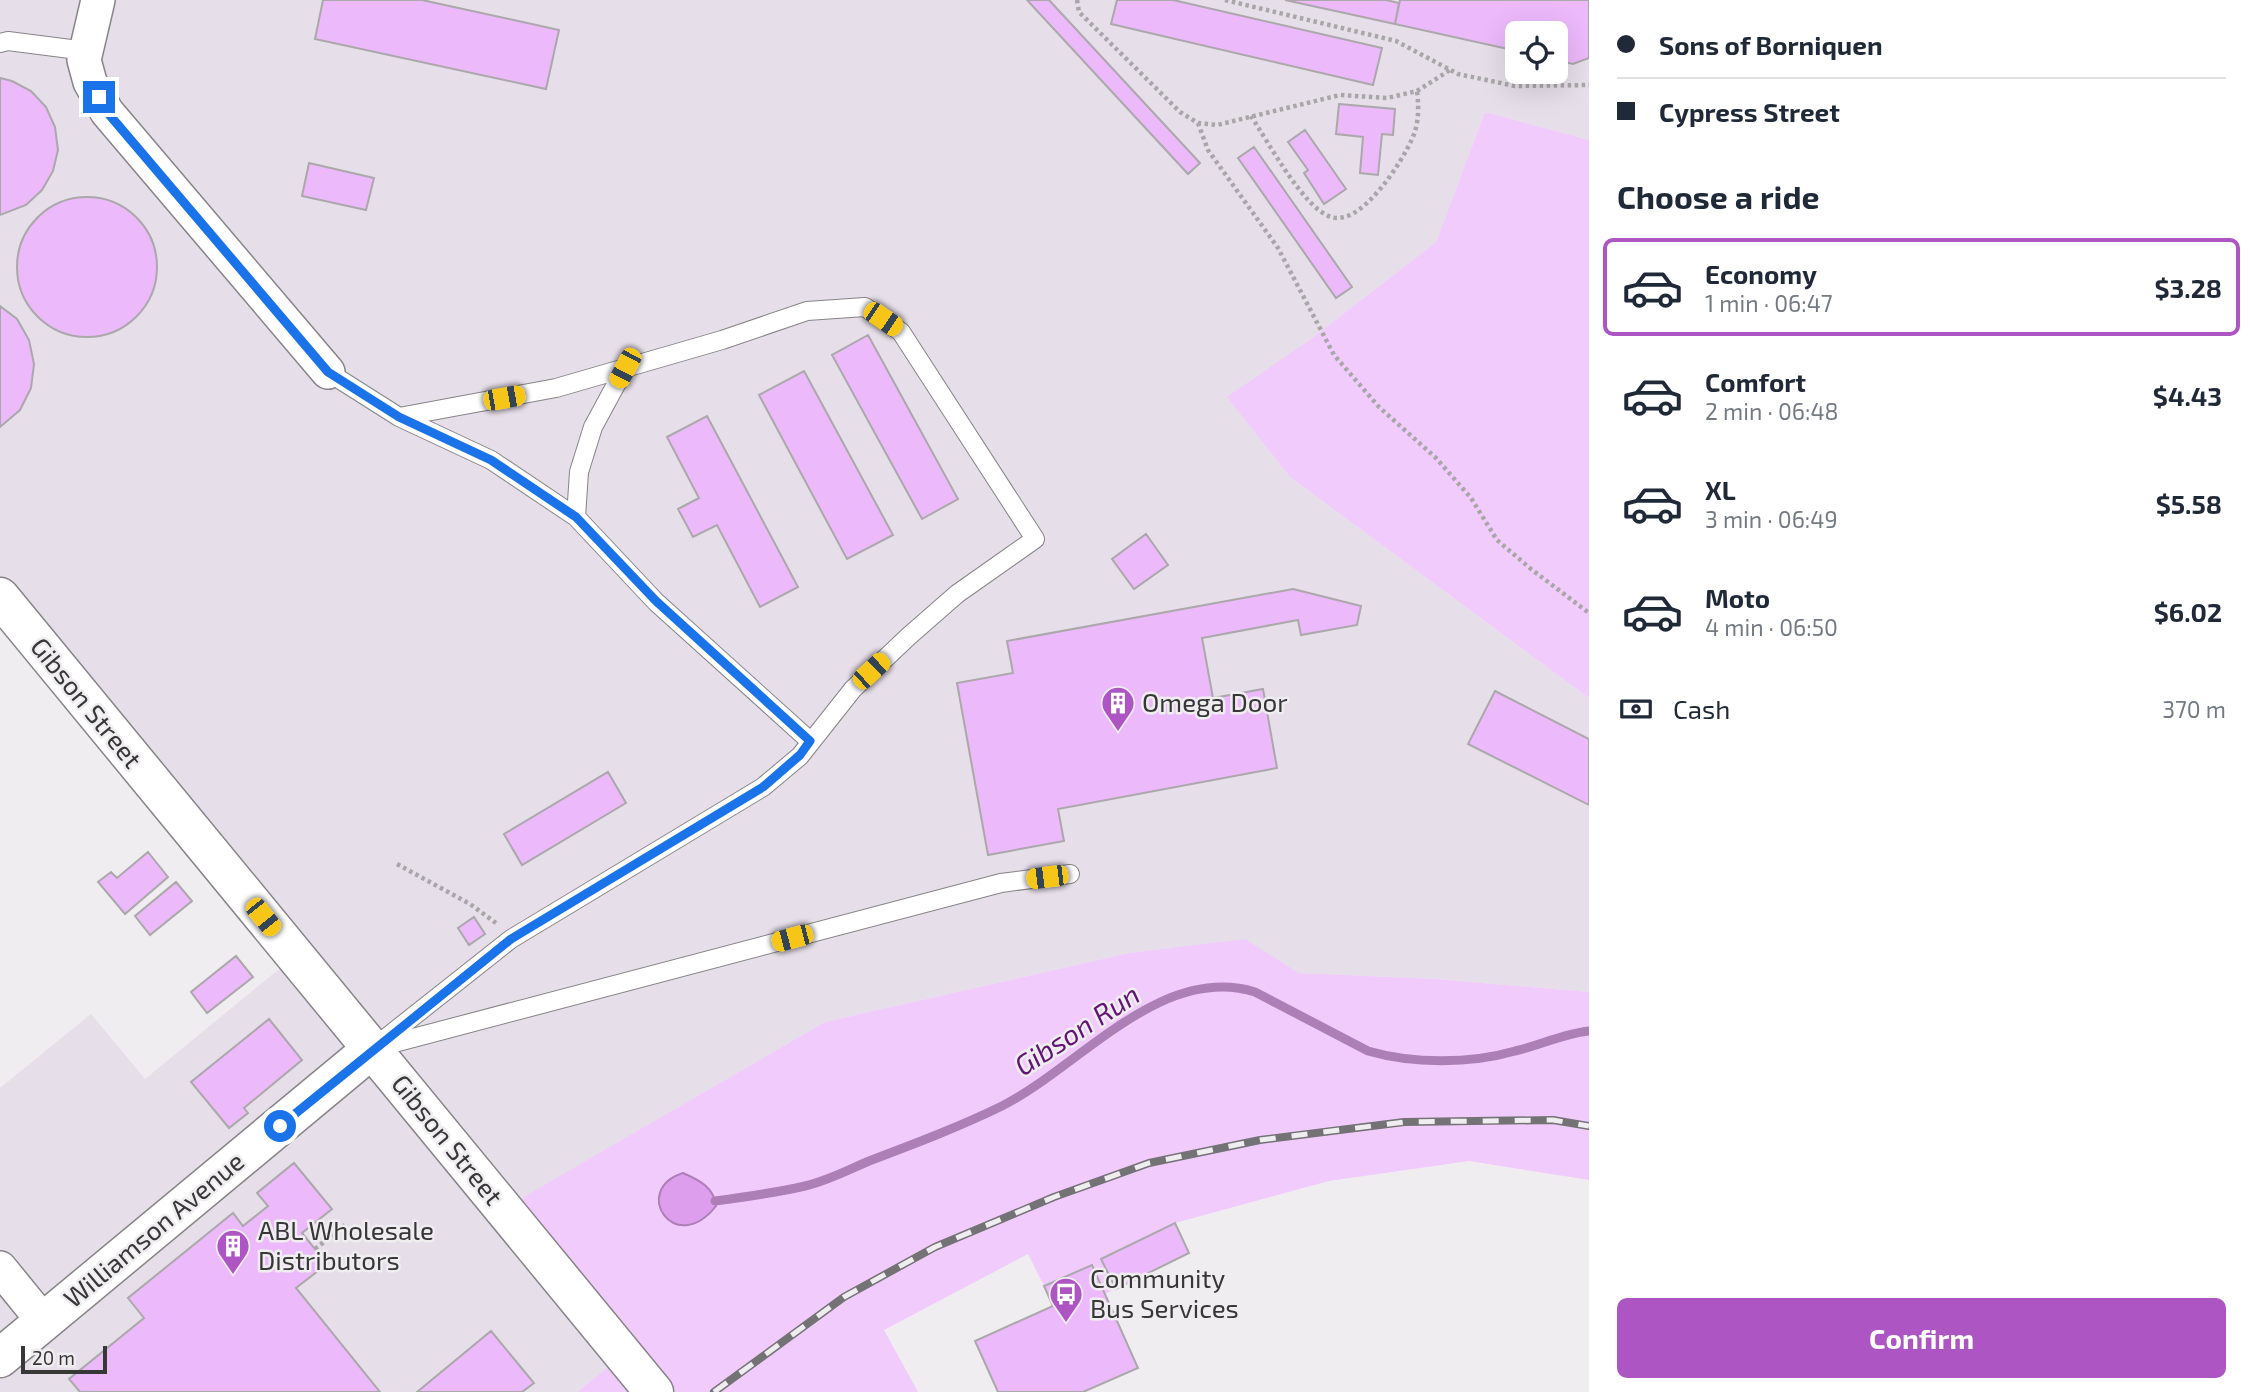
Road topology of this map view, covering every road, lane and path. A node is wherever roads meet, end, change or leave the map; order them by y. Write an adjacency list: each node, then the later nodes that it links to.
1 (98, 0): 5 (street)
2 (1077, 0): 10 (path)
3 (1225, 0): 6 (path)
4 (0, 43): 5 (lane)
5 (85, 55): 12 (street)
6 (1450, 70): 7 (path); 8 (path)
7 (1589, 85)
8 (1417, 91): 9 (path); 9 (path)
9 (1251, 116): 10 (path)
10 (1198, 122): 16 (path)
11 (625, 368): 13 (lane); 14 (lane); 17 (lane)
12 (328, 372): 13 (lane)
13 (399, 417): 14 (lane)
14 (576, 517): 17 (lane)
15 (0, 597): 21 (street, Gibson Street)
16 (1589, 613)
17 (810, 741): 20 (lane)
18 (397, 864): 20 (path)
19 (1070, 874): 21 (lane)
20 (511, 939): 21 (lane)
21 (372, 1049): 25 (street, Williamson Avenue); 27 (street, Gibson Street)
22 (345, 1226): 23 (path)
23 (315, 1249)
24 (0, 1268): 25 (street)
25 (44, 1322): 26 (street, Williamson Avenue)
26 (0, 1358)
27 (653, 1392)

